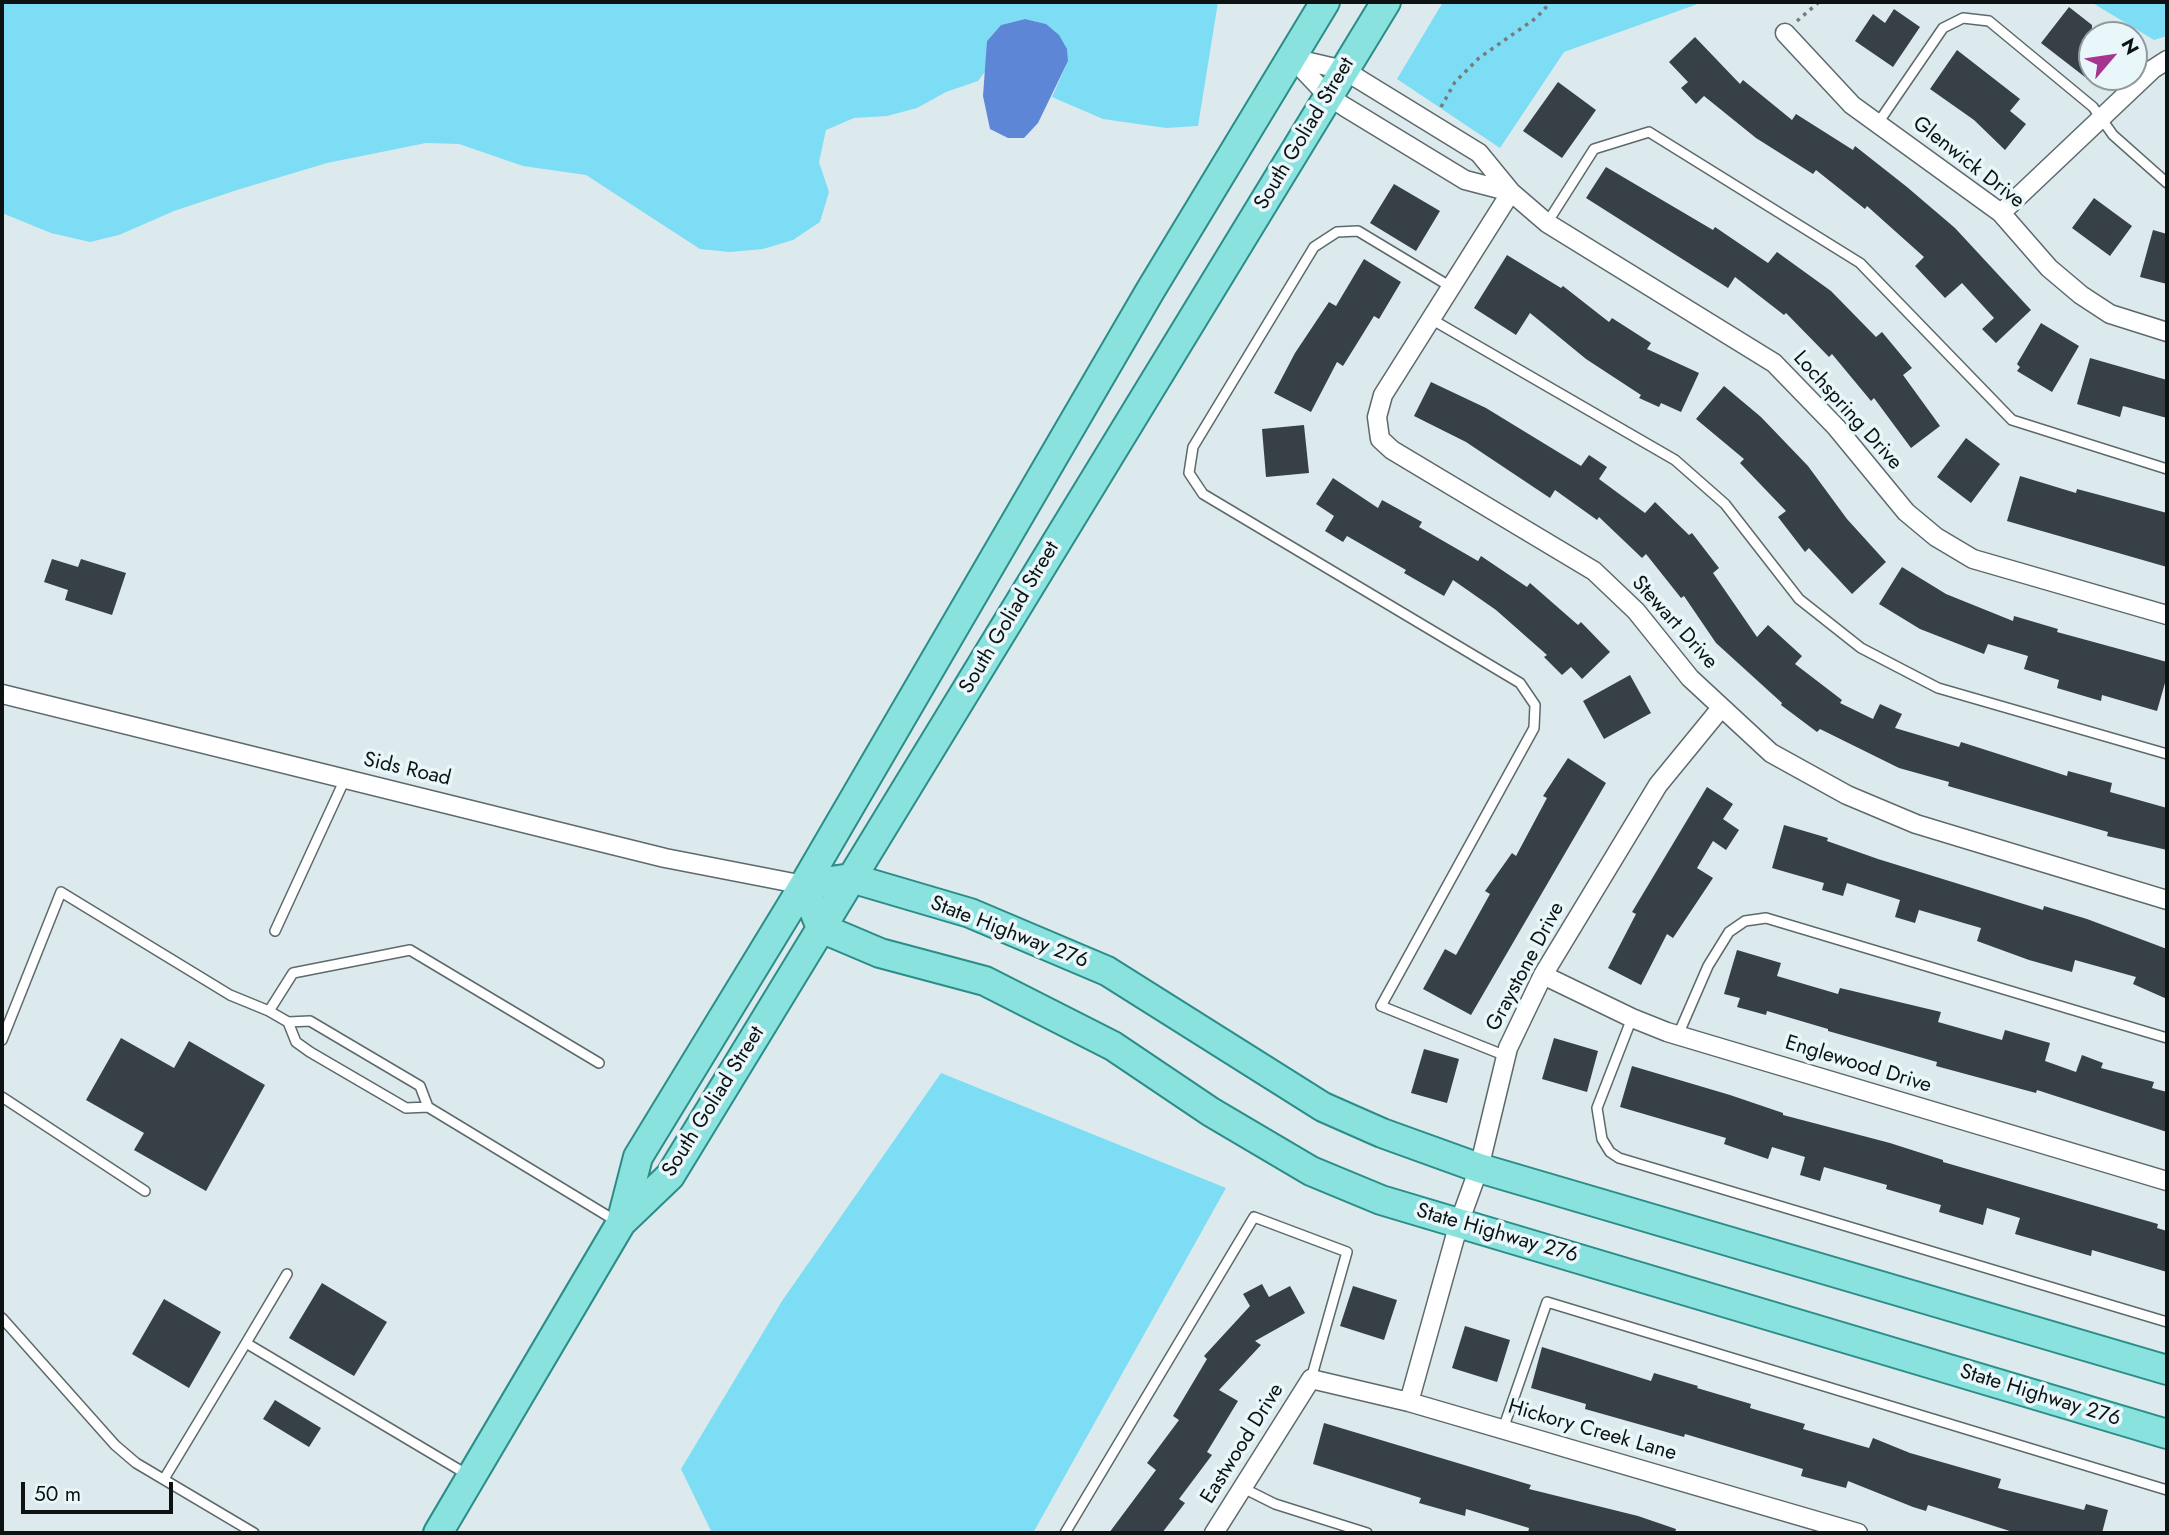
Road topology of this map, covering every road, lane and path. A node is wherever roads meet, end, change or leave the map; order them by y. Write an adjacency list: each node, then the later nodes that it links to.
1 (1325, 2): 6 (main road, South Goliad Street)
2 (1386, 2): 8 (main road, South Goliad Street)
3 (1551, 2): 10 (path)
4 (1819, 2): 5 (path)
5 (1785, 33): 12 (street, Glenwick Drive)
6 (1292, 58): 8 (street, Lochspring Drive); 9 (street, Lochspring Drive); 27 (main road, South Goliad Street)
7 (2167, 60): 11 (street)
8 (1344, 70): 9 (main road, South Goliad Street); 14 (street, Lochspring Drive)
9 (1328, 96): 14 (street, Lochspring Drive); 26 (main road, South Goliad Street)
10 (1438, 112)
11 (2102, 120): 12 (lane); 13 (lane); 15 (street)
12 (1878, 122): 15 (street, Glenwick Drive)
13 (2167, 183)
14 (1511, 192): 16 (street, Lochspring Drive); 17 (street, Stewart Drive)
15 (2001, 213): 19 (street, Glenwick Drive)
16 (1547, 223): 20 (lane); 21 (street, Lochspring Drive)
17 (1451, 287): 18 (street, Stewart Drive); 38 (lane)
18 (1431, 319): 23 (street, Stewart Drive); 24 (lane)
19 (2167, 332)
20 (2167, 470)
21 (2167, 615)
22 (2, 694): 25 (street, Sids Road)
23 (1721, 708): 28 (street, Stewart Drive); 31 (street, Graystone Drive)
24 (2167, 754)
25 (345, 779): 27 (street, Sids Road); 30 (lane)
26 (851, 878): 27 (main road, State Highway 276); 29 (main road, South Goliad Street); 42 (main road, State Highway 276)
27 (804, 885): 29 (main road); 45 (main road, South Goliad Street)
28 (2167, 900)
29 (821, 928): 45 (main road, South Goliad Street); 46 (main road, State Highway 276)
30 (275, 932)
31 (1543, 975): 33 (street, Englewood Drive); 38 (street, Graystone Drive)
32 (270, 1011): 34 (lane); 37 (lane); 39 (lane)
33 (1632, 1018): 35 (street, Englewood Drive); 49 (lane)
34 (288, 1022): 41 (lane); 41 (lane)
35 (1678, 1035): 36 (lane); 43 (street, Englewood Drive)
36 (2167, 1038)
37 (2, 1040)
38 (1506, 1056): 42 (street, Graystone Drive)
39 (599, 1063)
40 (2, 1097): 44 (lane)
41 (428, 1107): 45 (lane)
42 (1479, 1168): 46 (street, Graystone Drive); 51 (main road, State Highway 276)
43 (2167, 1181)
44 (145, 1191)
45 (621, 1223): 56 (main road, South Goliad Street)
46 (1459, 1223): 53 (street, Graystone Drive); 55 (main road, State Highway 276)
47 (286, 1274): 50 (lane)
48 (2, 1318): 57 (lane)
49 (2167, 1322)
50 (246, 1343): 56 (lane); 57 (lane)
51 (2167, 1370)
52 (1311, 1379): 53 (street, Hickory Creek Lane); 58 (street, Eastwood Drive); 62 (lane)
53 (1409, 1402): 54 (street, Hickory Creek Lane)
54 (1503, 1429): 59 (lane); 65 (street, Hickory Creek Lane)
55 (2167, 1434)
56 (471, 1476): 61 (main road, South Goliad Street)
57 (164, 1479): 60 (lane)
58 (1241, 1487): 63 (street, Eastwood Drive); 64 (lane)
59 (2167, 1490)
60 (254, 1533)
61 (438, 1533)
62 (1065, 1533)
63 (1214, 1533)
64 (1367, 1533)
65 (1858, 1533)

